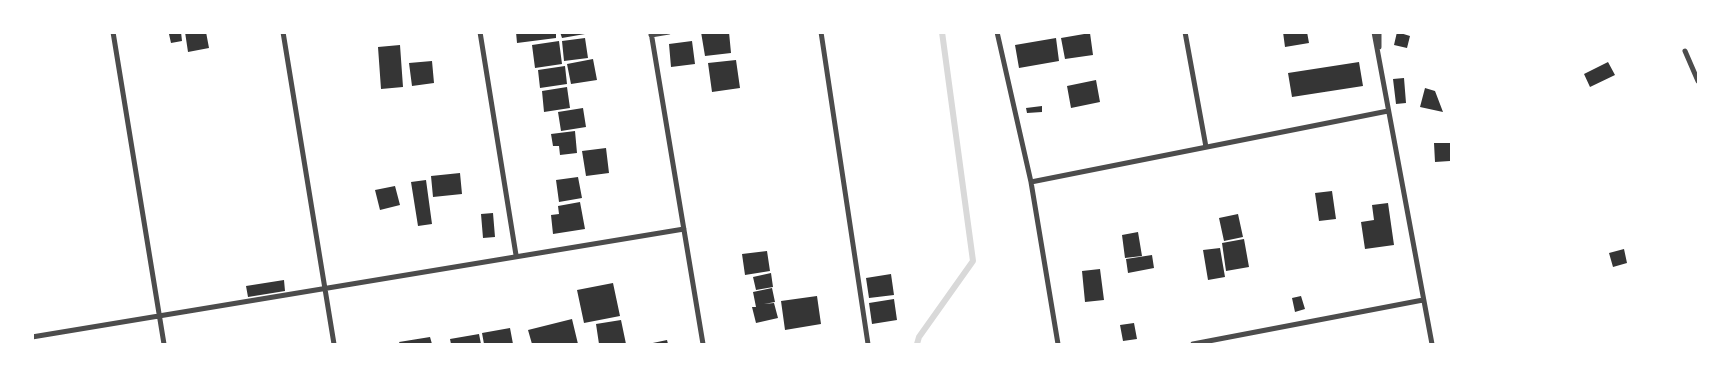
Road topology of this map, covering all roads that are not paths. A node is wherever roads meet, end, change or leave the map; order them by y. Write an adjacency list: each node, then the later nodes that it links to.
1 (113, 32): 21 (street)
2 (284, 32): 19 (street)
3 (480, 32): 18 (street)
4 (669, 32): 10 (street)
5 (820, 32): 27 (street)
6 (997, 32): 16 (street)
7 (1185, 32): 15 (street)
8 (1374, 32): 12 (street)
9 (1379, 32): 12 (street)
10 (651, 34): 17 (street)
11 (1685, 51): 13 (street)
12 (1380, 66): 14 (street)
13 (1698, 81)
14 (1388, 111): 15 (street); 20 (street)
15 (1206, 147): 16 (street)
16 (1031, 182): 28 (street)
17 (684, 229): 18 (street); 26 (street)
18 (516, 255): 19 (street)
19 (326, 290): 21 (street); 25 (street)
20 (1423, 300): 23 (street); 31 (street)
21 (160, 316): 22 (street); 24 (street)
22 (32, 337)
23 (1227, 338): 29 (street); 30 (street)
24 (164, 344)
25 (334, 344)
26 (703, 344)
27 (868, 344)
28 (1058, 344)
29 (1193, 344)
30 (1229, 344)
31 (1432, 344)

